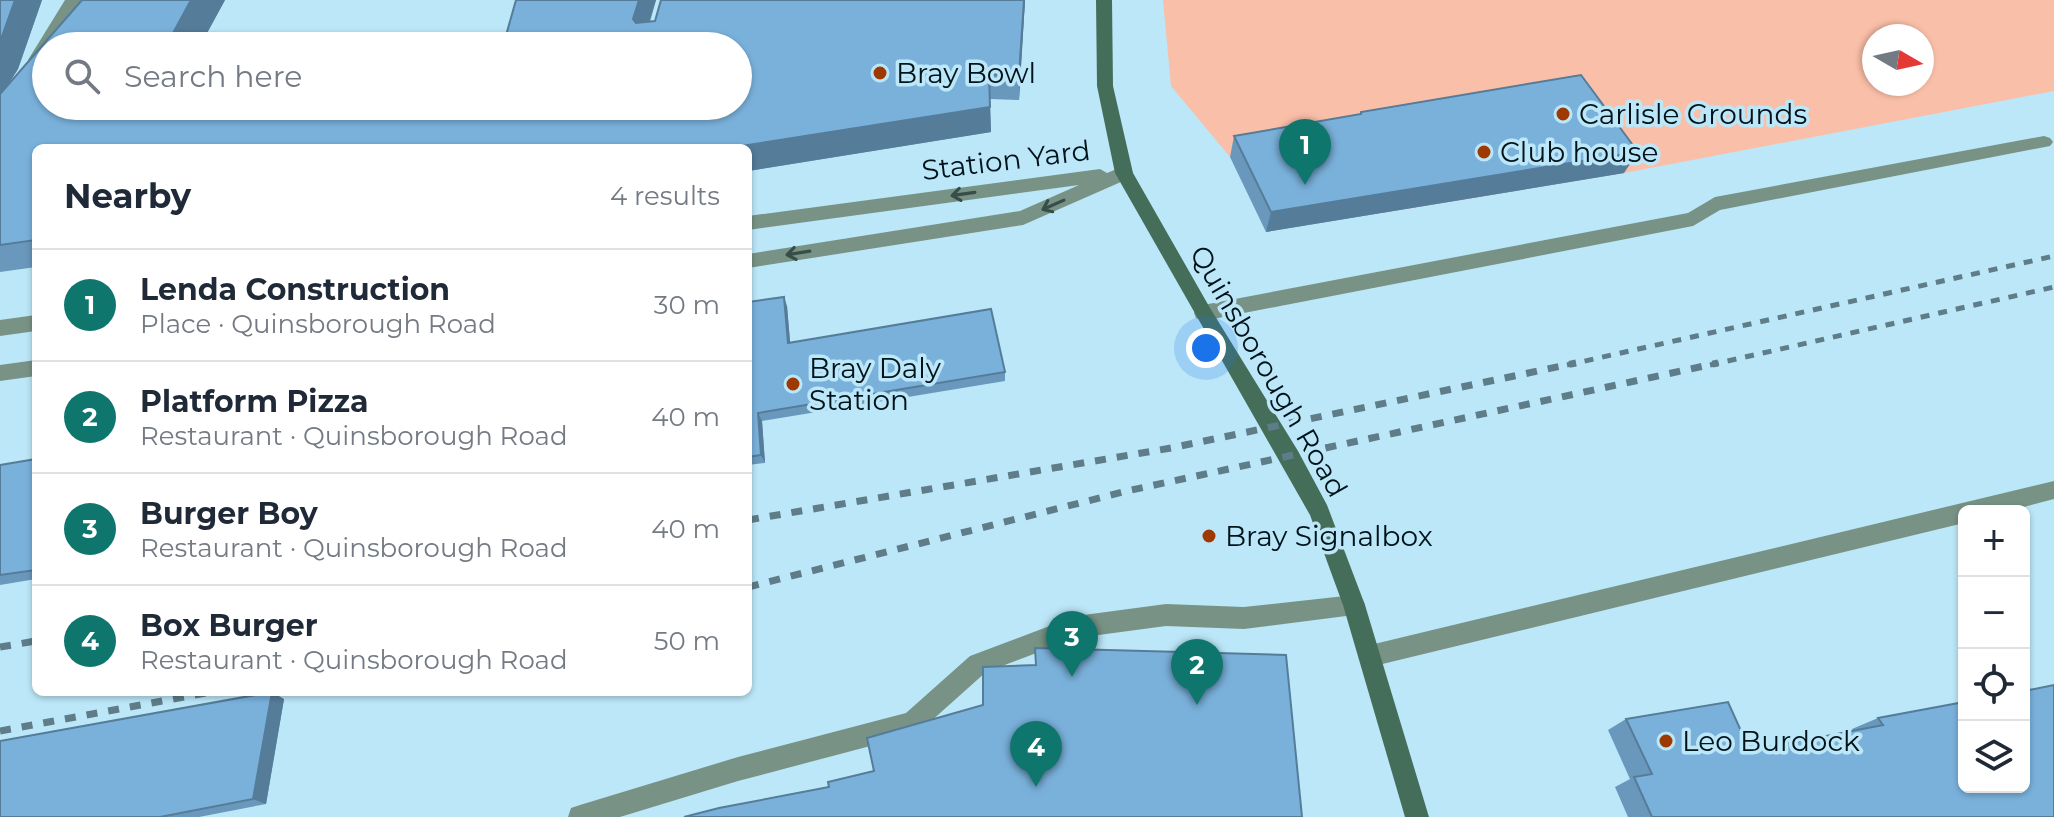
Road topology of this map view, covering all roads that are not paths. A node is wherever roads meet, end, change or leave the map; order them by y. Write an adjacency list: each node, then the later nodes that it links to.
1 (73, 0): 3 (lane)
2 (1104, 0): 7 (street, Quinsborough Road)
3 (53, 32)
4 (32, 65): 5 (lane)
5 (24, 78)
6 (2044, 142): 10 (lane)
7 (1124, 173): 8 (lane, Station Yard, one-way to 8); 9 (lane, Station Yard, one-way to 9); 10 (street, Quinsborough Road)
8 (752, 222)
9 (752, 260)
10 (1203, 313): 18 (street, Quinsborough Road)
11 (32, 324): 12 (lane)
12 (0, 328)
13 (32, 369): 14 (lane)
14 (0, 373)
15 (2054, 490): 16 (lane)
16 (1995, 505)
17 (1958, 514): 19 (lane)
18 (1354, 605): 19 (street, Quinsborough Road); 20 (lane)
19 (1370, 656): 21 (street, Quinsborough Road)
20 (580, 817)
21 (1417, 817)

